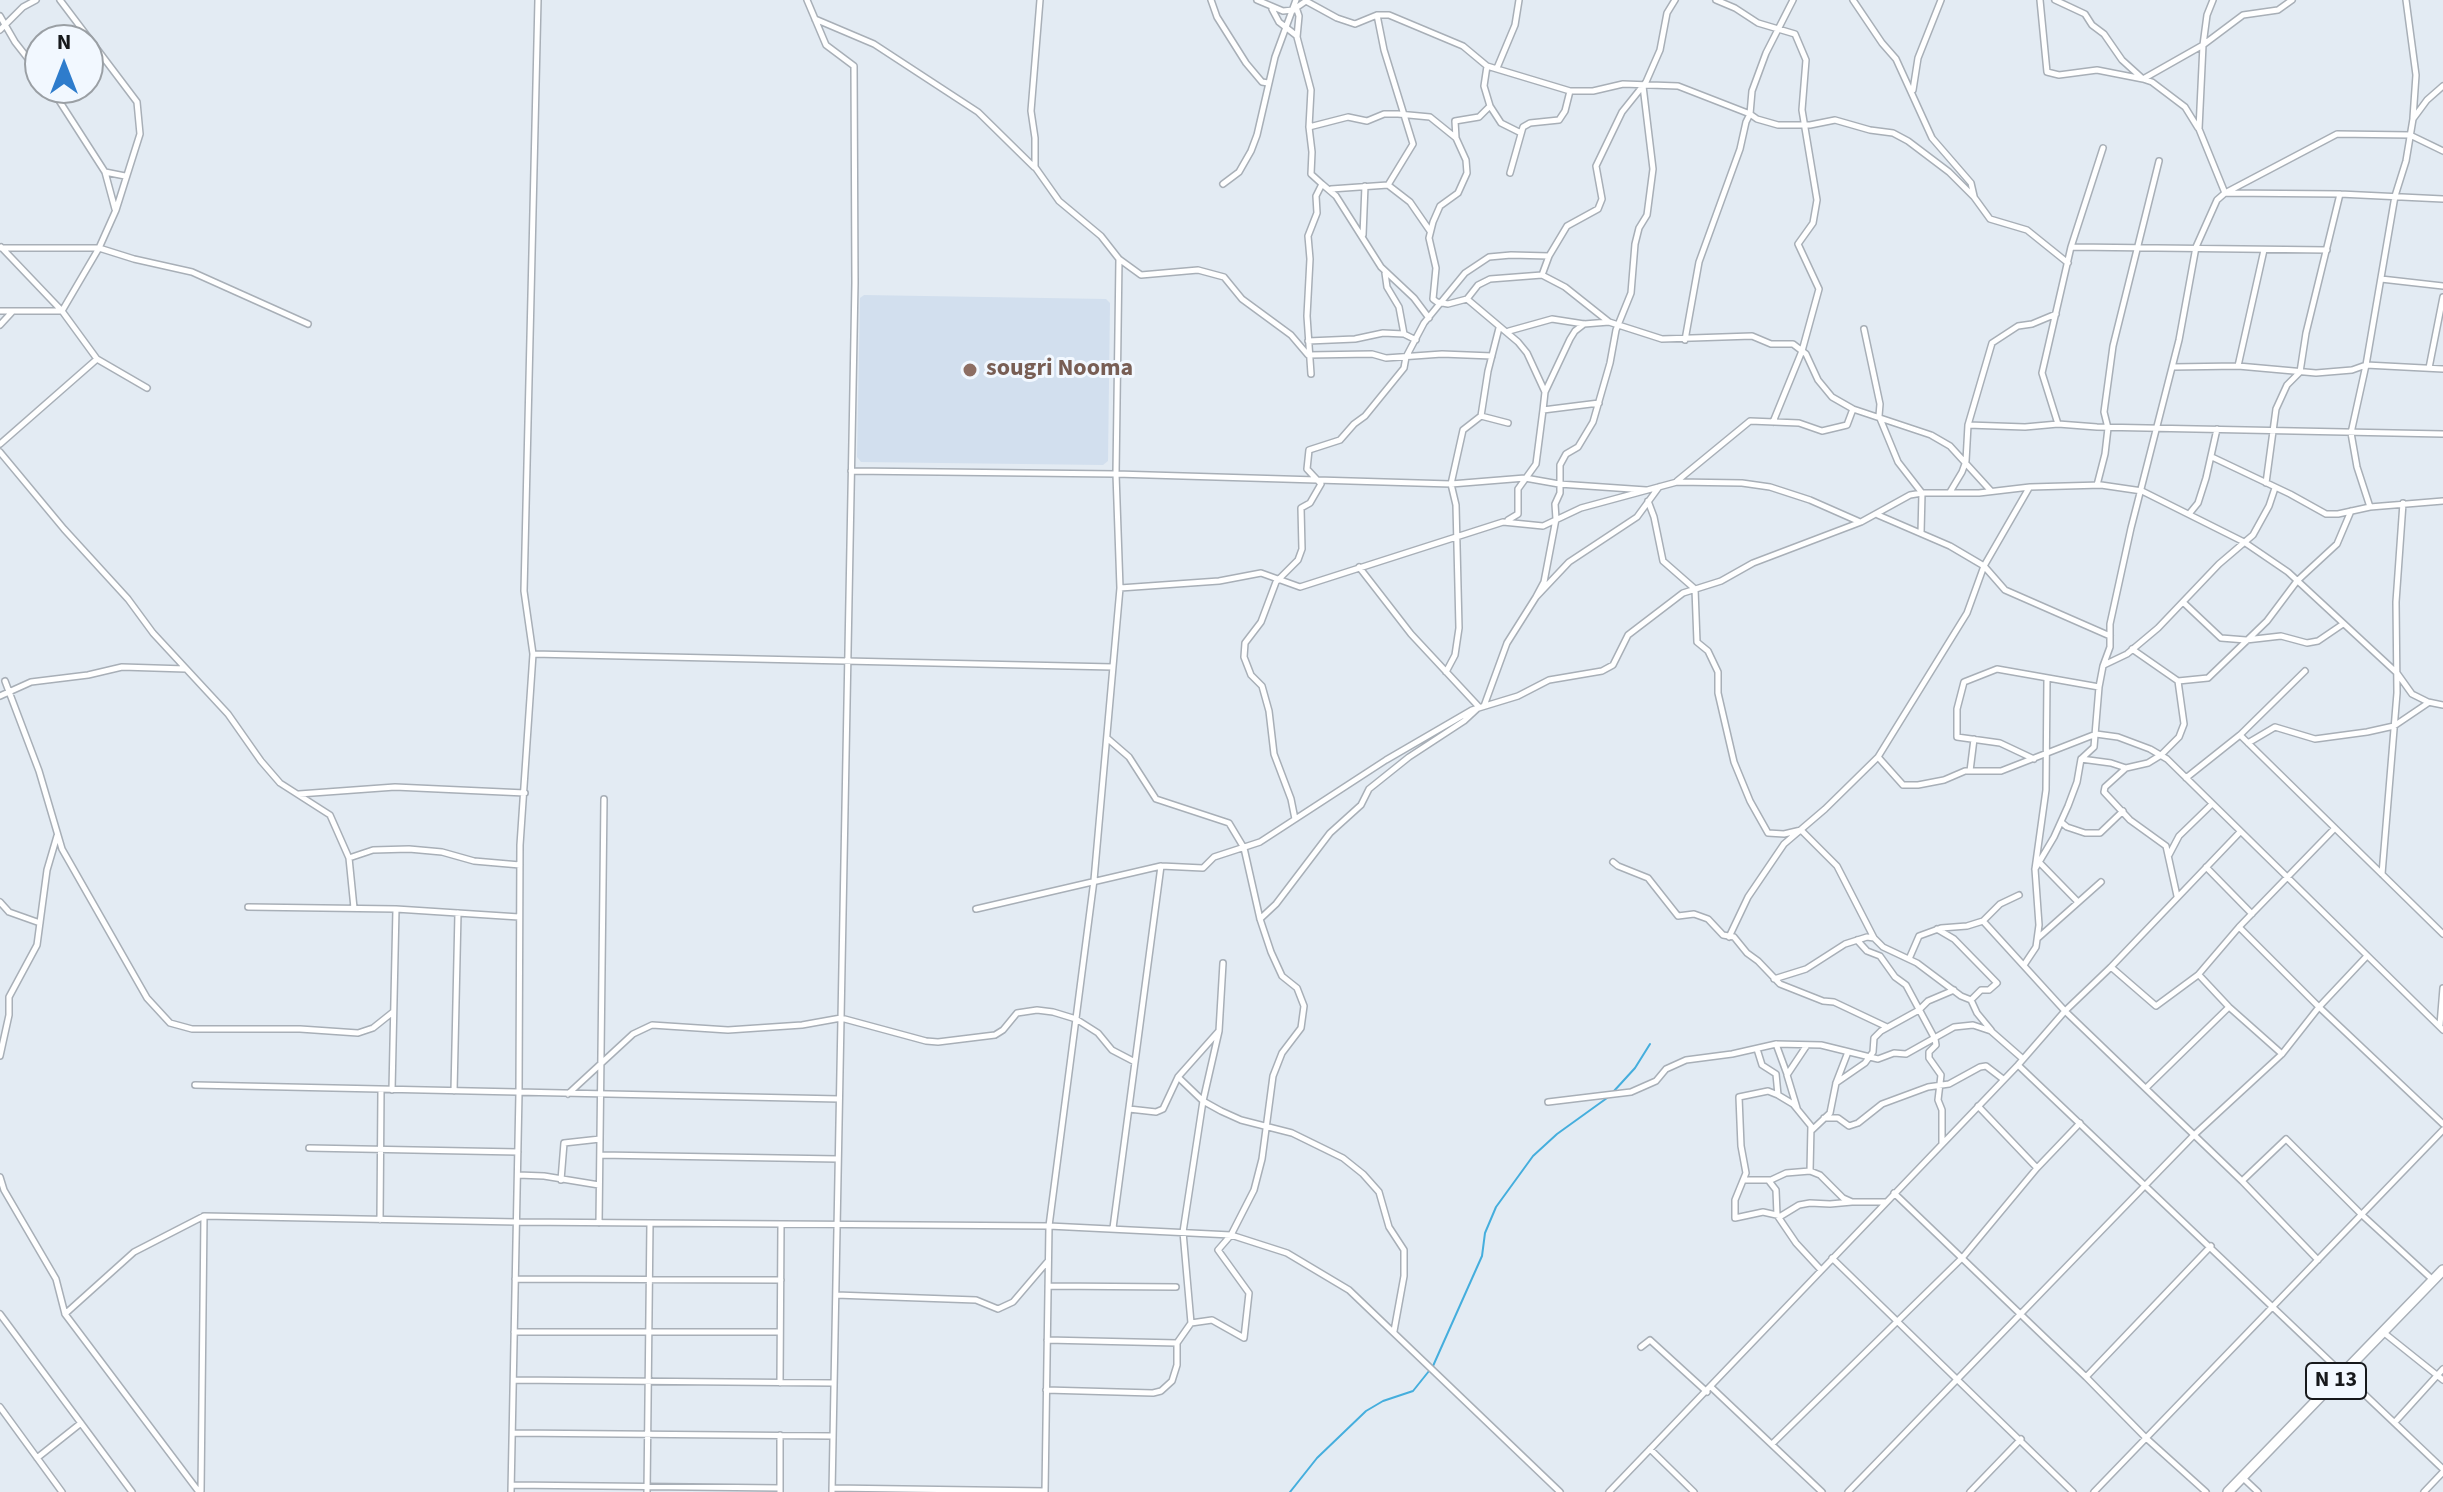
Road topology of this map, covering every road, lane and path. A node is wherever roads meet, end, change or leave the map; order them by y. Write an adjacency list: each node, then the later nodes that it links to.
1 (36, 0): 25 (street)
2 (60, 0): 57 (street)
3 (538, 0): 180 (street)
4 (807, 0): 24 (street)
5 (1040, 0): 54 (street)
6 (1211, 0): 35 (street)
7 (1257, 0): 20 (street)
8 (1296, 0): 21 (street)
9 (1519, 0): 33 (street)
10 (1675, 0): 36 (street)
11 (1716, 0): 27 (street)
12 (1793, 0): 27 (street)
13 (1853, 0): 39 (street)
14 (1941, 0): 39 (street)
15 (2040, 0): 34 (street)
16 (2055, 0): 34 (street)
17 (2213, 0): 30 (street)
18 (2292, 0): 30 (street)
19 (2406, 0): 44 (street)
20 (1268, 6): 21 (street); 26 (street)
21 (1293, 10): 22 (street); 26 (street); 29 (street)
22 (1377, 15): 32 (street); 43 (street)
23 (0, 16): 25 (street)
24 (815, 19): 54 (street); 138 (street)
25 (5, 23): 28 (street); 31 (street)
26 (1286, 28): 29 (street); 35 (street)
27 (1779, 29): 42 (street); 45 (street)
28 (0, 30)
29 (1297, 37): 46 (street)
30 (2203, 45): 34 (street); 47 (street)
31 (24, 54)
32 (1487, 66): 33 (street); 41 (street)
33 (1497, 68): 38 (street)
34 (2143, 79): 47 (street)
35 (1268, 83): 58 (street)
36 (1643, 86): 38 (street); 42 (street); 78 (street); 97 (street)
37 (2443, 86): 44 (street)
38 (1570, 91): 48 (street)
39 (1913, 92): 66 (street)
40 (61, 104): 55 (street)
41 (1490, 106): 48 (street); 50 (street)
42 (1750, 114): 45 (street); 103 (street)
43 (1405, 115): 46 (street); 50 (street); 60 (street)
44 (2413, 119): 49 (street)
45 (1805, 125): 66 (street); 105 (street)
46 (1309, 127): 59 (street)
47 (2199, 129): 63 (street)
48 (1521, 133): 56 (street)
49 (2410, 135): 52 (street); 63 (street); 65 (street)
50 (1456, 138): 69 (street)
51 (2103, 148): 72 (street)
52 (2443, 151)
53 (2159, 161): 75 (street)
54 (1035, 167): 79 (street)
55 (105, 172): 57 (street); 68 (street)
56 (1510, 173)
57 (125, 176): 68 (street)
58 (1223, 184)
59 (1322, 184): 62 (street); 104 (street)
60 (1388, 185): 61 (street); 69 (street)
61 (1365, 186): 62 (street); 70 (street)
62 (1331, 189): 70 (street)
63 (2225, 193): 64 (street); 73 (street)
64 (2340, 194): 65 (street); 77 (street)
65 (2395, 196): 67 (street); 83 (street)
66 (1974, 197): 80 (street)
67 (2443, 199)
68 (116, 210): 74 (street)
69 (1431, 233): 87 (street)
70 (1363, 236): 81 (street)
71 (0, 247): 74 (street); 90 (street)
72 (2071, 247): 75 (street); 80 (street)
73 (2196, 247): 75 (street); 76 (street); 112 (street)
74 (99, 248): 90 (street); 94 (street)
75 (2137, 249): 128 (street)
76 (2264, 250): 77 (street); 111 (street)
77 (2327, 250): 115 (street)
78 (1549, 256): 82 (street); 87 (street)
79 (1119, 259): 106 (street); 139 (street)
80 (2068, 263): 91 (street)
81 (1385, 271): 92 (street); 101 (street)
82 (1542, 275): 86 (street); 93 (street)
83 (2381, 279): 84 (street); 110 (street)
84 (2443, 286)
85 (2443, 297): 113 (street)
86 (1467, 299): 87 (street); 98 (street)
87 (1441, 303): 92 (street)
88 (0, 311): 89 (street)
89 (13, 311): 90 (street); 96 (street)
90 (62, 311): 109 (street)
91 (2056, 314): 126 (street); 127 (street)
92 (1429, 318): 102 (street)
93 (1609, 322): 95 (street); 97 (street)
94 (308, 324)
95 (1584, 324): 100 (street); 118 (street)
96 (0, 325)
97 (1617, 326): 103 (street); 119 (street)
98 (1499, 328): 100 (street); 107 (street)
99 (1864, 329): 123 (street)
100 (1508, 332): 118 (street)
101 (1404, 334): 102 (street); 104 (street)
102 (1416, 340): 108 (street)
103 (1685, 340): 105 (street)
104 (1308, 341): 106 (street)
105 (1802, 351): 120 (street); 124 (street)
106 (1308, 355): 108 (street); 116 (street)
107 (1492, 356): 108 (street); 122 (street)
108 (1406, 357): 141 (street)
109 (97, 359): 117 (street); 134 (street)
110 (2366, 365): 113 (street); 115 (street); 132 (street)
111 (2238, 366): 112 (street); 115 (street)
112 (2173, 367): 129 (street)
113 (2429, 368): 114 (street)
114 (2443, 369)
115 (2300, 372): 131 (street)
116 (1311, 374)
117 (147, 388)
118 (1545, 392): 121 (street)
119 (1599, 403): 121 (street); 145 (street)
120 (1853, 409): 123 (street); 124 (street)
121 (1543, 410): 140 (street)
122 (1481, 416): 125 (street); 144 (street)
123 (1879, 416): 137 (street); 153 (street)
124 (1773, 422): 142 (street)
125 (1508, 423)
126 (2058, 424): 127 (street); 128 (street)
127 (1968, 425): 137 (street)
128 (2108, 428): 129 (street); 146 (street)
129 (2155, 429): 130 (street); 152 (street)
130 (2217, 429): 131 (street); 136 (street)
131 (2272, 432): 132 (street); 143 (street)
132 (2351, 433): 133 (street); 158 (street)
133 (2443, 434)
134 (0, 444)
135 (0, 452): 184 (street)
136 (2212, 457): 143 (street); 160 (street)
137 (1966, 461): 151 (street); 154 (street)
138 (851, 471): 139 (street); 181 (street)
139 (1116, 474): 141 (street); 172 (street)
140 (1525, 478): 144 (street); 145 (street); 163 (street)
141 (1320, 480): 144 (street); 170 (street)
142 (1677, 482): 147 (street); 164 (street)
143 (2266, 483): 149 (street)
144 (1451, 484): 166 (street)
145 (1559, 484): 150 (street); 162 (street)
146 (2097, 485): 148 (street); 152 (street)
147 (1659, 486): 150 (street); 155 (street)
148 (2030, 487): 151 (street); 168 (street)
149 (2275, 488): 159 (street); 167 (street)
150 (1646, 490): 162 (street)
151 (1991, 491): 154 (street)
152 (2142, 491): 160 (street); 177 (street)
153 (1922, 493): 154 (street); 161 (street); 165 (street)
154 (1949, 493)
155 (1648, 501): 173 (street); 174 (street)
156 (2443, 501): 157 (street)
157 (2403, 503): 158 (street); 187 (street)
158 (2370, 507): 159 (street)
159 (2351, 511): 171 (street)
160 (2189, 514): 167 (street)
161 (1878, 515): 164 (street); 165 (street)
162 (1556, 519): 163 (street); 174 (street)
163 (1503, 522): 166 (street)
164 (1861, 522): 173 (street)
165 (1921, 533): 168 (street)
166 (1455, 537): 169 (street); 186 (street)
167 (2244, 542): 171 (street); 175 (street)
168 (1984, 566): 177 (street); 205 (street)
169 (1359, 567): 170 (street); 186 (street)
170 (1277, 579): 172 (street); 216 (street)
171 (2297, 581): 176 (street); 178 (street)
172 (1120, 588): 183 (street)
173 (1695, 589): 196 (street); 219 (street)
174 (1536, 597): 196 (street)
175 (2184, 603): 178 (street); 179 (street)
176 (2343, 624): 178 (street); 187 (street)
177 (2110, 636): 182 (street)
178 (2246, 640): 190 (street)
179 (2132, 649): 182 (street); 190 (street)
180 (533, 654): 181 (street); 211 (street)
181 (848, 659): 183 (street); 271 (street)
182 (2103, 666): 191 (street)
183 (1113, 667): 200 (street)
184 (187, 670): 192 (street); 212 (street)
185 (2305, 671): 199 (street)
186 (1446, 672): 196 (street)
187 (2397, 673): 194 (street); 197 (street)
188 (2047, 679): 191 (street); 201 (street); 203 (street)
189 (5, 681): 192 (street)
190 (2178, 681): 204 (street)
191 (2099, 687): 198 (street)
192 (8, 692): 193 (street); 221 (street)
193 (0, 696)
194 (2428, 702): 195 (street); 197 (street)
195 (2443, 705)
196 (1481, 707): 216 (street); 246 (street)
197 (2394, 726): 202 (street); 231 (street)
198 (2096, 734): 203 (street); 204 (street); 207 (street)
199 (2240, 735): 202 (street); 210 (street)
200 (1107, 738): 222 (street); 233 (street)
201 (1974, 739): 206 (street); 209 (street)
202 (2248, 743): 218 (street)
203 (2047, 754): 206 (street); 230 (street)
204 (2161, 755): 208 (street); 210 (street)
205 (1878, 757): 209 (street); 219 (street)
206 (2035, 759): 209 (street)
207 (2081, 759): 208 (street); 217 (street)
208 (2126, 768): 215 (street)
209 (1970, 771)
210 (2186, 778): 214 (street)
211 (525, 793): 212 (street); 227 (street)
212 (298, 794): 224 (street)
213 (604, 799): 285 (street)
214 (2212, 804): 220 (street); 223 (street)
215 (2123, 811): 217 (street); 223 (street)
216 (1295, 819): 222 (street)
217 (2061, 822): 226 (street)
218 (2335, 828): 231 (street); 232 (street)
219 (1801, 830): 252 (street); 253 (street)
220 (2240, 832): 229 (street); 232 (street)
221 (57, 835): 248 (street); 270 (street)
222 (1244, 848): 228 (street); 246 (street)
223 (2169, 855): 236 (street)
224 (349, 858): 227 (street); 240 (street)
225 (1613, 862): 252 (street)
226 (2039, 862): 230 (street); 238 (street)
227 (520, 865): 245 (street)
228 (1161, 866): 233 (street); 286 (street)
229 (2206, 867): 236 (street); 244 (street)
230 (2035, 869): 254 (street)
231 (2382, 874): 251 (street)
232 (2287, 879): 244 (street); 256 (street)
233 (1094, 880): 242 (street); 272 (street)
234 (2101, 882): 238 (street)
235 (2019, 895): 247 (street)
236 (2178, 897): 260 (street)
237 (0, 902): 248 (street)
238 (2078, 902): 254 (street)
239 (248, 907): 240 (street)
240 (354, 908): 241 (street)
241 (396, 909): 243 (street); 270 (street)
242 (976, 909)
243 (458, 913): 245 (street); 297 (street)
244 (2252, 914): 249 (street)
245 (519, 917): 298 (street)
246 (1260, 919): 310 (street)
247 (1983, 921): 250 (street); 259 (street)
248 (41, 924): 283 (street)
249 (2239, 927): 261 (street); 267 (street)
250 (1937, 929): 257 (street); 265 (street)
251 (2443, 934)
252 (1729, 937): 262 (street)
253 (1874, 938): 255 (street); 257 (street)
254 (2037, 938): 259 (street)
255 (1857, 939): 262 (street); 268 (street)
256 (2366, 957): 267 (street); 274 (street)
257 (1909, 959): 264 (street)
258 (1223, 963): 275 (street)
259 (2024, 965): 269 (street)
260 (2111, 967): 261 (street); 269 (street)
261 (2198, 975): 266 (street)
262 (1774, 979): 273 (street)
263 (2443, 988): 274 (street)
264 (1954, 990): 265 (street); 268 (street)
265 (1971, 1000): 276 (street)
266 (2229, 1007): 282 (street); 294 (street)
267 (2319, 1007): 282 (street); 311 (street)
268 (1919, 1010): 273 (street); 277 (street)
269 (2065, 1011): 287 (street); 294 (street)
270 (393, 1012): 296 (street)
271 (841, 1018): 272 (street); 285 (street); 302 (street)
272 (1076, 1019): 286 (street); 343 (street)
273 (1887, 1027): 284 (street)
274 (2441, 1028)
275 (1219, 1031): 289 (street); 303 (street)
276 (1991, 1031): 277 (street); 287 (street)
277 (1935, 1039): 284 (street); 293 (street)
278 (1776, 1044): 279 (street); 280 (street); 288 (street)
279 (1807, 1045): 281 (street); 288 (street)
280 (1757, 1049): 301 (street); 304 (street)
281 (1848, 1052): 284 (street); 291 (street)
282 (2282, 1054): 313 (street)
283 (0, 1056)
284 (1870, 1057): 291 (street)
285 (601, 1061): 299 (street); 300 (street)
286 (1135, 1062): 306 (street)
287 (2020, 1062): 290 (street); 309 (street)
288 (1787, 1075): 307 (street)
289 (1178, 1077): 303 (street); 306 (street)
290 (2003, 1079): 293 (street); 305 (street)
291 (1836, 1083): 308 (street)
292 (195, 1085): 295 (street)
293 (1939, 1087): 308 (street); 315 (street)
294 (2146, 1088): 313 (street)
295 (381, 1090): 296 (street); 317 (street)
296 (392, 1090): 297 (street)
297 (454, 1091): 298 (street)
298 (519, 1093): 299 (street); 318 (street)
299 (568, 1094): 300 (street)
300 (601, 1094): 302 (street); 314 (street)
301 (1778, 1095): 307 (street); 326 (street)
302 (839, 1099): 320 (street)
303 (1203, 1101): 310 (street); 345 (street)
304 (1548, 1102)
305 (1978, 1106): 315 (street); 321 (street)
306 (1129, 1109): 344 (street)
307 (1798, 1109): 312 (street)
308 (1824, 1118): 312 (street)
309 (2080, 1123): 321 (street); 330 (street)
310 (1265, 1125): 346 (street); 371 (street)
311 (2443, 1127): 334 (street)
312 (1811, 1131): 322 (street)
313 (2194, 1135): 328 (street); 330 (street)
314 (600, 1139): 319 (street); 325 (street)
315 (1942, 1144): 331 (street)
316 (309, 1148): 317 (street)
317 (381, 1149): 318 (street); 337 (street)
318 (518, 1152): 323 (street)
319 (600, 1155): 320 (street); 329 (street)
320 (838, 1159): 342 (street)
321 (2037, 1168): 348 (street)
322 (1810, 1171): 327 (street); 332 (street)
323 (518, 1175): 325 (street); 338 (street)
324 (0, 1177): 363 (street)
325 (561, 1180): 329 (street)
326 (1745, 1180): 327 (street); 335 (street)
327 (1768, 1180): 335 (street)
328 (2242, 1181): 334 (street); 350 (street)
329 (599, 1185): 339 (street)
330 (2145, 1185): 347 (street); 364 (street)
331 (1894, 1193): 333 (street); 348 (street)
332 (1852, 1202): 333 (street); 335 (street)
333 (1886, 1202): 349 (street)
334 (2361, 1214): 350 (street); 357 (street)
335 (1777, 1215): 352 (street)
336 (204, 1216): 337 (street); 363 (street); 406 (street)
337 (380, 1220): 338 (street)
338 (517, 1222): 339 (street); 354 (street)
339 (599, 1223): 340 (street)
340 (650, 1223): 341 (street); 355 (street)
341 (781, 1224): 342 (street); 356 (street)
342 (837, 1225): 343 (street); 360 (street)
343 (1049, 1226): 344 (street); 351 (street)
344 (1113, 1228): 345 (street)
345 (1183, 1232): 346 (street); 366 (street)
346 (1231, 1235): 366 (street); 371 (street)
347 (2211, 1246): 361 (street); 377 (street)
348 (1963, 1257): 364 (street); 365 (street)
349 (1832, 1258): 352 (street); 365 (street)
350 (2318, 1260): 361 (street)
351 (1048, 1261): 358 (street); 360 (street)
352 (1821, 1270): 384 (street)
353 (2443, 1270): 357 (main road, N 13)
354 (515, 1279): 355 (street); 368 (street)
355 (650, 1280): 356 (street); 369 (street)
356 (781, 1280): 370 (street)
357 (2433, 1280): 367 (main road, N 13)
358 (1048, 1286): 359 (street); 372 (street)
359 (1176, 1287)
360 (836, 1295): 383 (street)
361 (2274, 1308): 376 (street); 393 (street)
362 (0, 1314): 388 (street)
363 (65, 1314): 406 (street)
364 (2020, 1314): 377 (street); 379 (street)
365 (1899, 1322): 379 (street); 395 (street)
366 (1191, 1323): 373 (street)
367 (2382, 1331): 376 (main road, N 13); 378 (street)
368 (514, 1332): 369 (street); 380 (street)
369 (649, 1332): 370 (street); 381 (street)
370 (780, 1332): 382 (street)
371 (1394, 1332): 408 (street)
372 (1047, 1340): 373 (street); 385 (street)
373 (1177, 1343): 385 (street)
374 (1641, 1347): 384 (street)
375 (2443, 1369): 378 (street)
376 (2344, 1373): 387 (street); 399 (main road, N 13)
377 (2086, 1377): 393 (street)
378 (2440, 1377): 387 (street)
379 (1958, 1378): 394 (street); 412 (street)
380 (514, 1380): 381 (street); 389 (street)
381 (649, 1381): 382 (street); 390 (street)
382 (780, 1383): 383 (street)
383 (834, 1383): 392 (street)
384 (1709, 1389): 395 (street); 396 (street)
385 (1046, 1390): 407 (street)
386 (0, 1407): 397 (street)
387 (2395, 1422): 398 (street)
388 (81, 1423): 397 (street); 405 (street)
389 (513, 1433): 390 (street); 400 (street)
390 (648, 1434): 391 (street); 401 (street)
391 (780, 1435): 392 (street); 402 (street)
392 (833, 1436): 403 (street)
393 (2146, 1438): 415 (street); 416 (street)
394 (2021, 1439): 413 (street); 414 (street)
395 (1772, 1444): 411 (street)
396 (1650, 1449): 409 (street); 410 (street)
397 (37, 1458): 404 (street)
398 (2443, 1471): 419 (street)
399 (2242, 1477): 417 (main road, N 13); 418 (street)
400 (512, 1488): 401 (street)
401 (648, 1489): 402 (street)
402 (780, 1490)
403 (832, 1490): 407 (street)
404 (62, 1492)
405 (132, 1492)
406 (200, 1492)
407 (1045, 1492)
408 (1560, 1492)
409 (1609, 1492)
410 (1694, 1492)
411 (1822, 1492)
412 (1848, 1492)
413 (1970, 1492)
414 (2073, 1492)
415 (2094, 1492)
416 (2206, 1492)
417 (2228, 1492)
418 (2258, 1492)
419 (2424, 1492)

